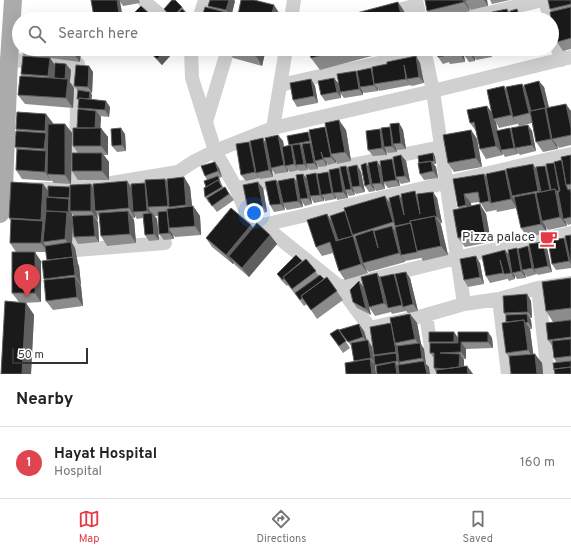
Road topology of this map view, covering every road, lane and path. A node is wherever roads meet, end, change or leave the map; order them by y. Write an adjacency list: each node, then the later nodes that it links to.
1 (4, 0): 15 (main road)
2 (13, 0): 15 (main road)
3 (145, 0): 8 (street)
4 (205, 0): 9 (street)
5 (294, 0): 10 (street)
6 (544, 0): 13 (street); 14 (street)
7 (417, 2): 11 (street); 12 (street)
8 (157, 12)
9 (201, 12)
10 (292, 12)
11 (388, 12)
12 (419, 12)
13 (493, 12)
14 (548, 12)
15 (7, 27): 23 (main road)
16 (559, 42): 22 (street)
17 (191, 56): 26 (street)
18 (226, 56): 26 (street)
19 (285, 56): 24 (street)
20 (403, 56): 24 (street)
21 (425, 56): 25 (street)
22 (566, 58): 25 (street)
23 (4, 63): 32 (main road); 34 (street)
24 (280, 85): 27 (street)
25 (433, 91): 27 (street); 28 (street)
26 (206, 122): 29 (street)
27 (273, 128): 29 (street)
28 (441, 147): 31 (street); 33 (street)
29 (215, 151): 33 (street); 34 (street)
30 (571, 154): 31 (street)
31 (445, 184): 36 (street); 39 (street)
32 (2, 188): 34 (street); 35 (main road)
33 (236, 188): 36 (street)
34 (75, 189): 38 (street)
35 (0, 214)
36 (263, 225): 41 (street)
37 (571, 233): 39 (street)
38 (165, 243)
39 (456, 258): 41 (street); 44 (street)
40 (571, 282): 42 (street)
41 (340, 286): 46 (street)
42 (538, 288): 43 (street); 50 (street)
43 (499, 299): 44 (street); 49 (street)
44 (464, 304): 45 (street)
45 (426, 315): 46 (street); 48 (street)
46 (370, 328): 47 (street)
47 (378, 374)
48 (435, 374)
49 (508, 374)
50 (548, 374)

